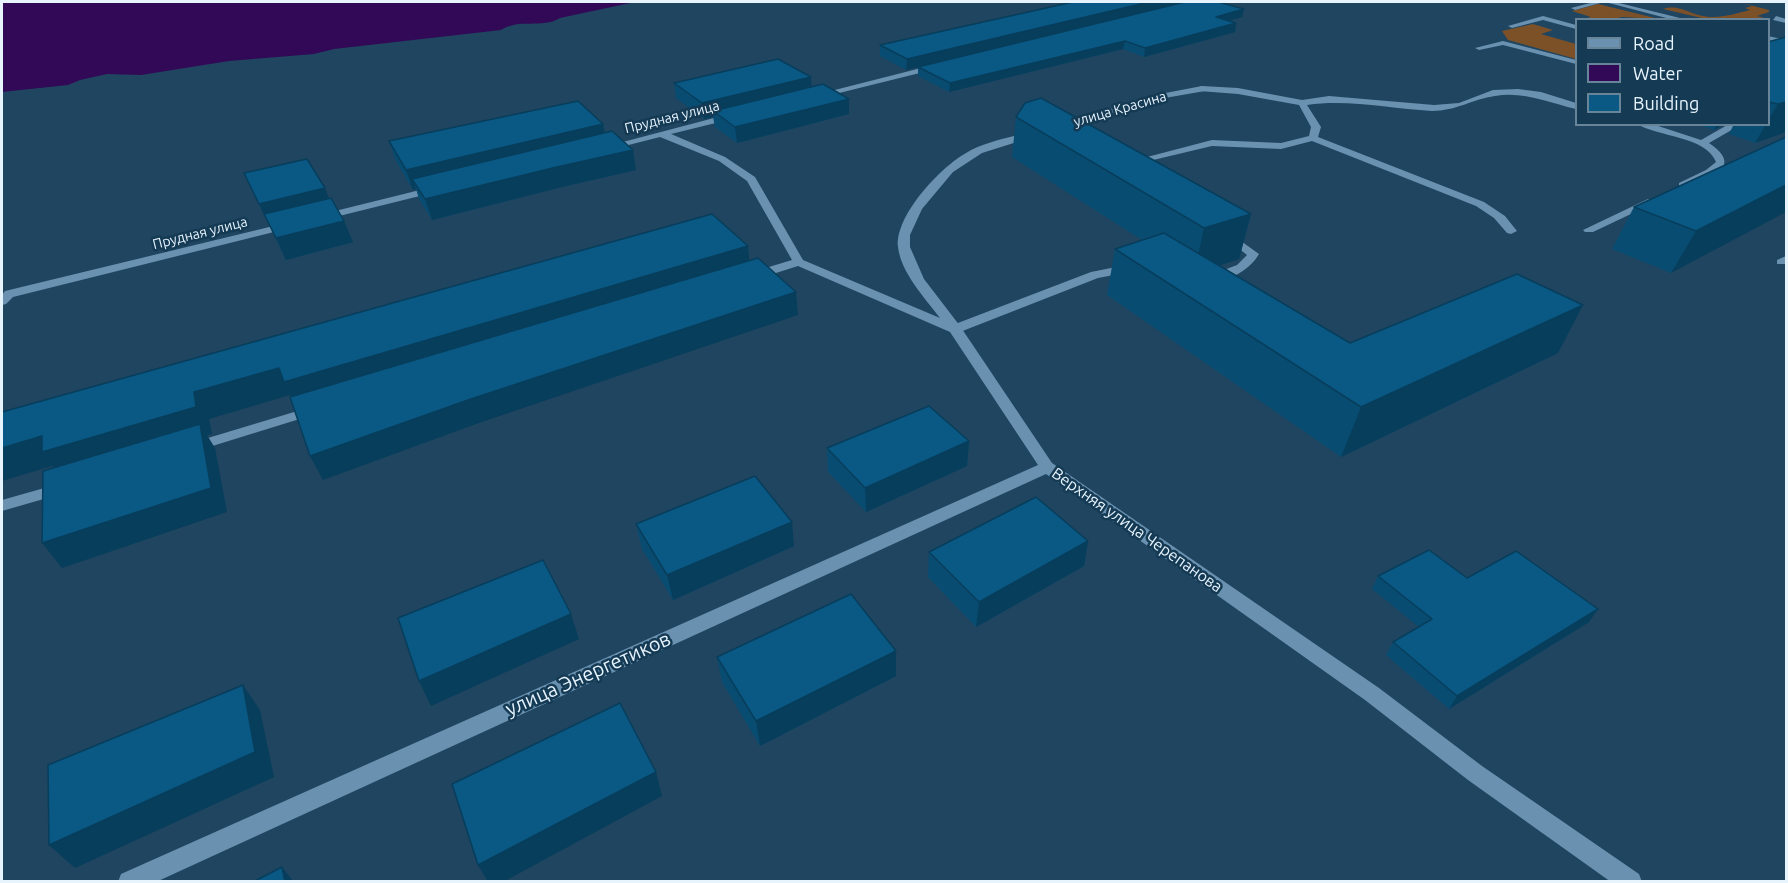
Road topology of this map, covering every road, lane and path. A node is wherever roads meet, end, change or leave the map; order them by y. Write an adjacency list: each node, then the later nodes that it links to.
1 (1601, 2): 3 (street)
2 (1608, 2): 4 (street)
3 (1575, 8)
4 (1676, 18)
5 (1776, 18): 6 (street)
6 (1786, 21)
7 (1512, 26): 8 (street)
8 (1575, 27)
9 (1770, 38): 10 (street)
10 (1786, 42)
11 (1479, 48): 12 (street)
12 (1575, 62)
13 (949, 63): 14 (street)
14 (799, 100)
15 (1302, 103): 16 (street, улица Красина); 21 (street); 38 (street, улица Красина)
16 (1575, 106)
17 (741, 114): 20 (street, Прудная улица)
18 (1647, 126): 22 (street)
19 (1734, 126): 22 (street)
20 (661, 134): 23 (street, Прудная улица); 33 (street)
21 (1313, 138): 24 (street); 32 (street)
22 (1702, 143): 26 (street)
23 (591, 151)
24 (1122, 172)
25 (451, 185): 28 (street)
26 (1668, 193)
27 (1658, 198): 31 (street)
28 (311, 220)
29 (300, 223): 37 (street, Прудная улица)
30 (1221, 230): 36 (street)
31 (1589, 230)
32 (1511, 231)
33 (799, 262): 35 (street); 38 (street)
34 (1144, 267): 38 (street)
35 (742, 279)
36 (1218, 294)
37 (5, 298)
38 (955, 329): 41 (street, Верхняя улица Черепанова)
39 (332, 405): 40 (street)
40 (184, 450)
41 (1047, 467): 44 (street, улица Энергетиков); 45 (street, Верхняя улица Черепанова)
42 (81, 482): 43 (street)
43 (2, 506)
44 (129, 882)
45 (1631, 882)

